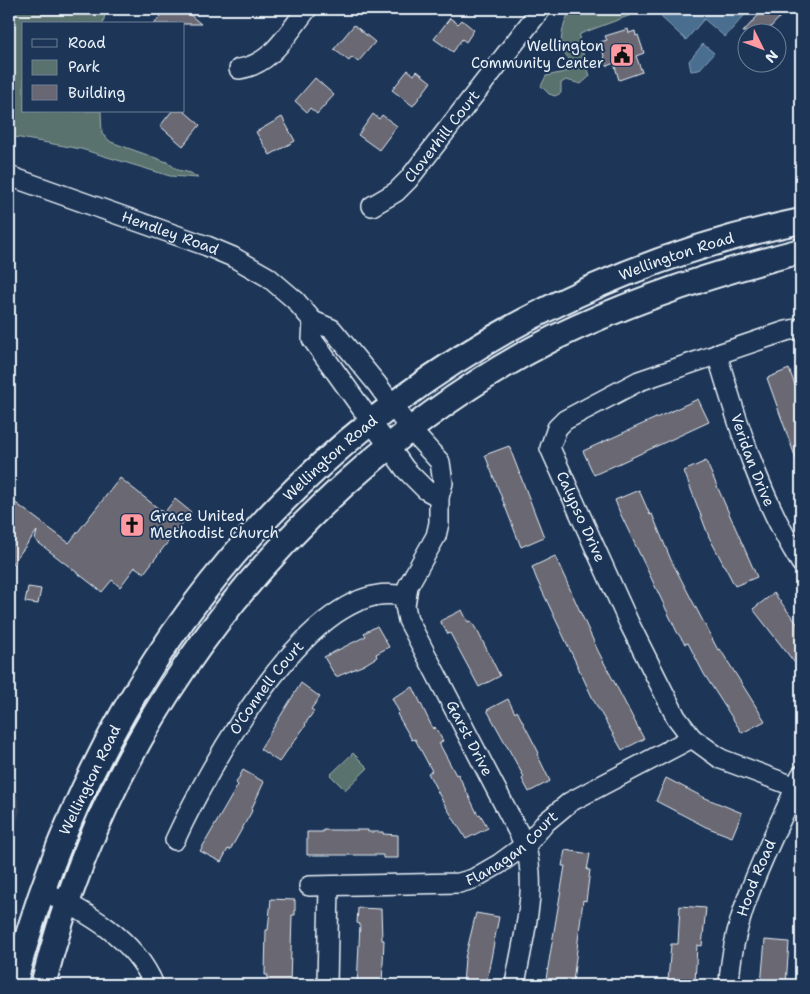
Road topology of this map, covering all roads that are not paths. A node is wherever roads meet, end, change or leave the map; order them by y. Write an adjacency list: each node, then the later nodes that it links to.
1 (307, 9): 3 (street)
2 (541, 9): 5 (street, Cloverhill Court)
3 (239, 69)
4 (9, 176): 8 (street, Hendley Road)
5 (372, 206)
6 (801, 221): 11 (main road, Wellington Road)
7 (801, 251): 13 (main road, Wellington Road)
8 (313, 321): 11 (street, Hendley Road); 12 (street)
9 (801, 328): 10 (street, Calypso Drive)
10 (717, 354): 16 (street, Veridan Drive); 18 (street, Calypso Drive)
11 (390, 405): 12 (main road, Wellington Road); 13 (street, Hendley Road)
12 (372, 421): 14 (street); 24 (main road, Wellington Road)
13 (408, 428): 14 (main road, Wellington Road); 15 (street, Garst Drive)
14 (390, 445): 15 (street); 25 (main road, Wellington Road)
15 (439, 497): 17 (street, Garst Drive)
16 (801, 563)
17 (406, 597): 20 (street, O'Connell Court); 21 (street, Garst Drive)
18 (692, 738): 19 (street, Calypso Drive); 21 (street, Flanagan Court)
19 (800, 784): 31 (street, Hood Road)
20 (175, 840)
21 (525, 845): 23 (street, Flanagan Court); 30 (street, Garst Drive)
22 (309, 886): 23 (street, Flanagan Court)
23 (330, 886): 29 (street)
24 (42, 890): 25 (street); 26 (main road, Wellington Road)
25 (66, 902): 27 (main road, Wellington Road); 28 (street)
26 (14, 985)
27 (43, 985)
28 (154, 985)
29 (327, 985)
30 (515, 985)
31 (729, 985)

